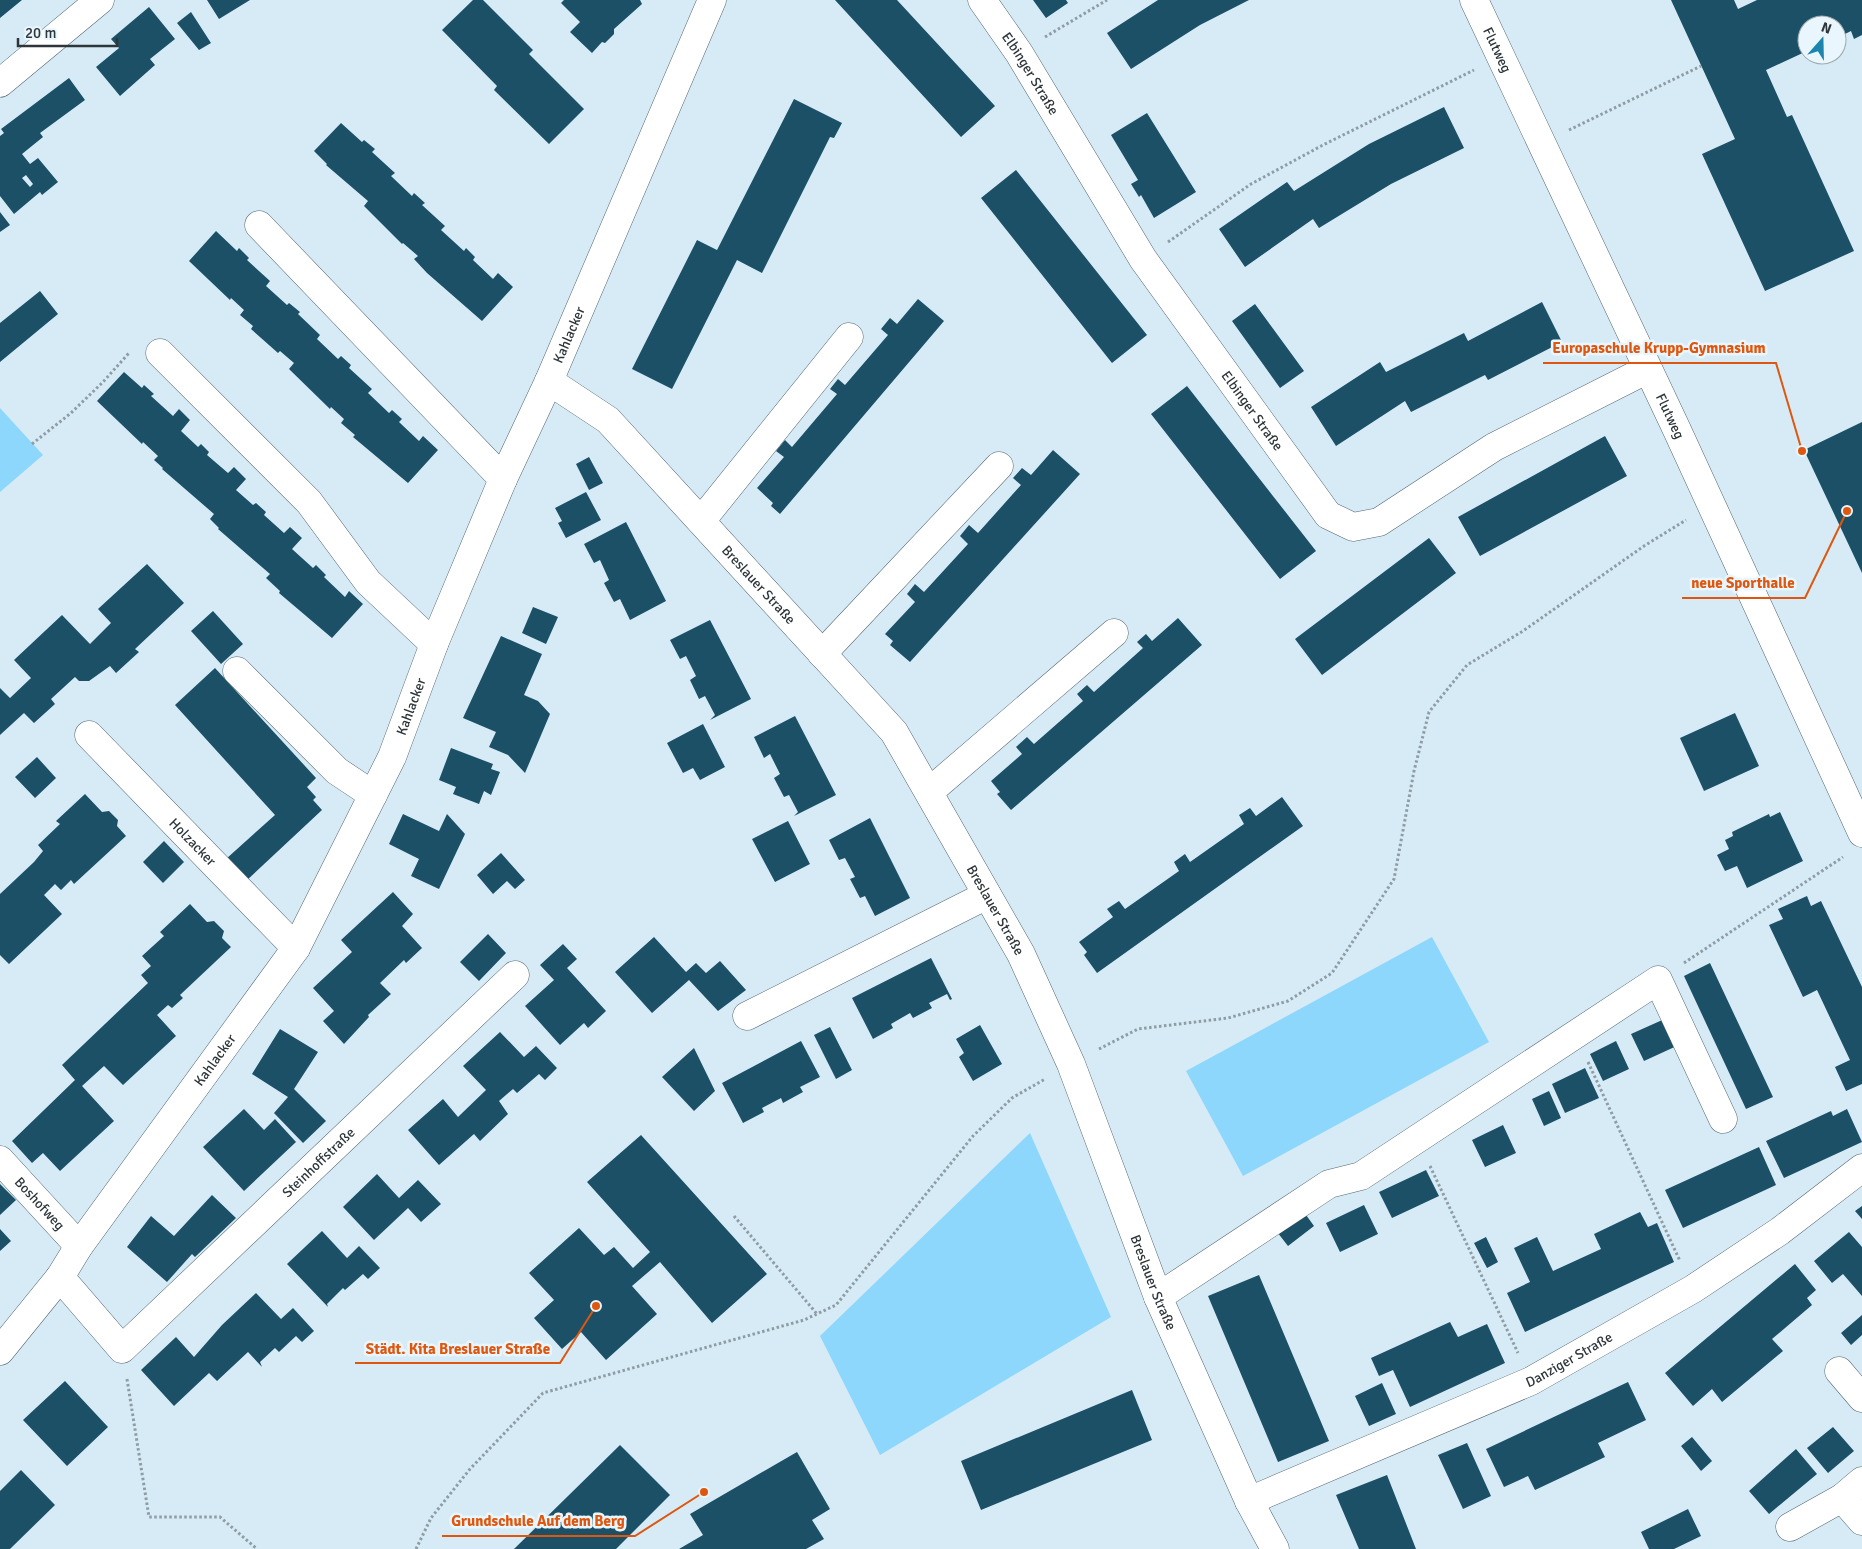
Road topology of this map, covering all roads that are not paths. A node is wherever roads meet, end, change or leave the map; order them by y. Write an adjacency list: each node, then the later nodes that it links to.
1 (100, 0): 5 (street)
2 (712, 0): 10 (street, Kahlacker)
3 (982, 0): 9 (street, Elbinger Straße)
4 (1474, 0): 9 (street, Flutweg)
5 (0, 83)
6 (259, 225): 12 (street)
7 (849, 337): 13 (street)
8 (160, 353): 15 (street)
9 (1648, 369): 21 (street, Flutweg)
10 (549, 381): 12 (street, Kahlacker); 13 (street, Breslauer Straße)
11 (999, 466): 16 (street)
12 (503, 479): 15 (street, Kahlacker)
13 (701, 521): 16 (street, Breslauer Straße)
14 (1114, 633): 19 (street)
15 (434, 644): 20 (street, Kahlacker)
16 (822, 654): 19 (street, Breslauer Straße)
17 (236, 671): 20 (street)
18 (89, 735): 23 (street, Holzacker)
19 (929, 792): 22 (street, Breslauer Straße)
20 (373, 795): 23 (street, Kahlacker)
21 (1862, 833)
22 (987, 895): 25 (street); 31 (street, Breslauer Straße)
23 (296, 948): 29 (street, Kahlacker)
24 (515, 975): 30 (street, Steinhoffstraße)
25 (747, 1016)
26 (1723, 1119): 31 (street)
27 (0, 1160): 29 (street, Boshofweg)
28 (1862, 1168): 36 (street, Danziger Straße)
29 (79, 1246): 30 (street, Kahlacker)
30 (60, 1277): 32 (street, Kahlacker)
31 (1158, 1297): 36 (street, Breslauer Straße)
32 (0, 1351)
33 (1839, 1371): 34 (street)
34 (1862, 1398)
35 (1852, 1489): 37 (street); 38 (street)
36 (1249, 1501): 39 (street, Breslauer Straße)
37 (1862, 1521)
38 (1790, 1526)
39 (1275, 1549)

